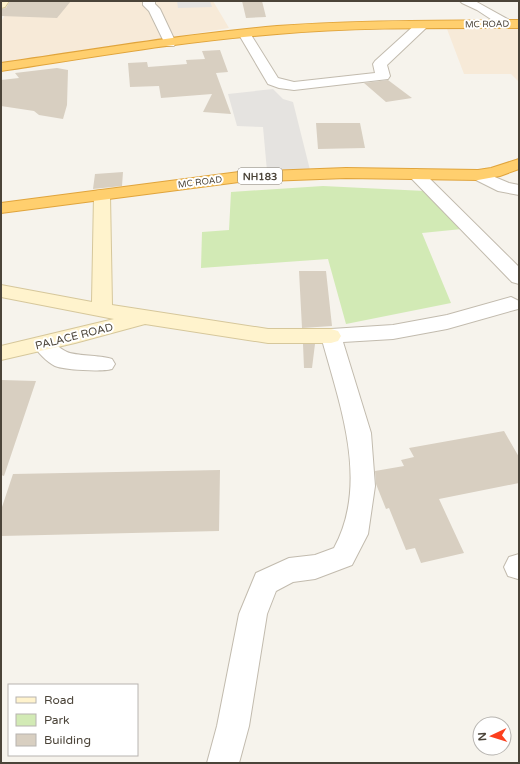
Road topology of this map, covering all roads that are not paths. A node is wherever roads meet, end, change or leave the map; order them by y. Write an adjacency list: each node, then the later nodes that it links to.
1 (3, 1): 4 (main road)
2 (149, 1): 8 (street)
3 (466, 1): 5 (street)
4 (1, 5)
5 (513, 24): 6 (highway, MC ROAD)
6 (422, 25): 7 (highway, MC ROAD); 7 (street)
7 (244, 32): 8 (highway, MC ROAD)
8 (170, 42): 9 (highway, MC ROAD)
9 (1, 67)
10 (519, 164): 12 (highway, MC ROAD / NH183)
11 (416, 174): 12 (highway, MC ROAD / NH183); 14 (highway, MC ROAD / NH183); 16 (street)
12 (478, 175): 13 (street)
13 (519, 190)
14 (102, 195): 15 (highway, MC ROAD / NH183); 19 (main road)
15 (1, 208)
16 (519, 278)
17 (1, 290): 19 (main road)
18 (511, 304): 21 (street)
19 (102, 310): 20 (main road)
20 (147, 316): 21 (main road); 22 (main road, PALACE ROAD)
21 (331, 336): 25 (street)
22 (43, 344): 23 (main road, PALACE ROAD); 24 (street)
23 (1, 353)
24 (104, 364)
25 (223, 763)

